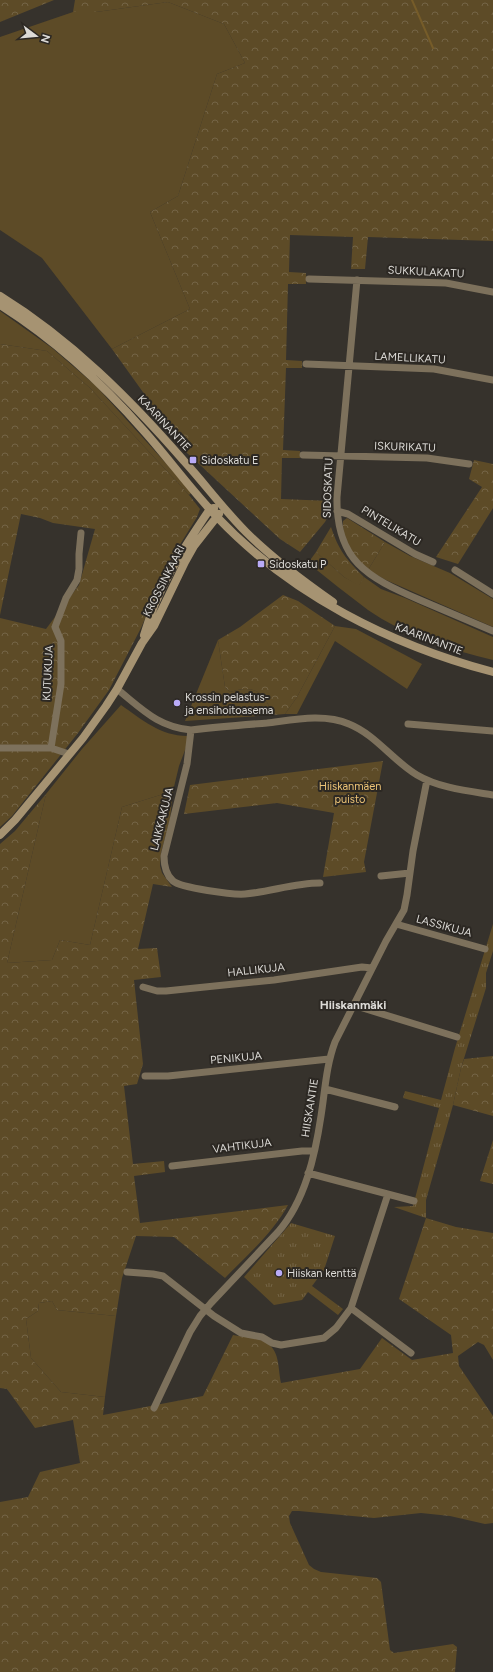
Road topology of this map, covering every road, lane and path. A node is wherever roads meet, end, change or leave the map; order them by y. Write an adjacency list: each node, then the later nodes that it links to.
1 (309, 279): 2 (street, SUKKULAKATU)
2 (357, 280): 3 (street, SUKKULAKATU); 7 (street, SIDOSKATU)
3 (493, 292)
4 (0, 296): 12 (main road, KAARINANTIE)
5 (0, 305): 13 (main road, KAARINANTIE)
6 (306, 364): 7 (street, LAMELLIKATU)
7 (348, 366): 8 (street, LAMELLIKATU); 10 (street, SIDOSKATU)
8 (493, 380)
9 (302, 455): 10 (street, ISKURIKATU)
10 (340, 456): 11 (street, ISKURIKATU); 14 (street, SIDOSKATU)
11 (469, 464)
12 (222, 506): 13 (main road); 15 (main road, KROSSINKAARI); 20 (main road, KAARINANTIE)
13 (210, 509): 15 (main road, KAARINANTIE); 22 (main road, KROSSINKAARI)
14 (337, 511): 17 (street, PINTELIKATU); 21 (street, SIDOSKATU)
15 (218, 517): 20 (main road, KAARINANTIE); 22 (main road, KROSSINKAARI)
16 (81, 533): 29 (street, KUTUKUJA)
17 (433, 562)
18 (455, 570): 19 (street)
19 (493, 594)
20 (358, 620): 23 (main road, KAARINANTIE)
21 (493, 631)
22 (142, 643): 24 (main road, KROSSINKAARI)
23 (493, 672)
24 (117, 689): 26 (street); 30 (main road, KROSSINKAARI)
25 (408, 724): 27 (street)
26 (191, 730): 31 (street); 36 (street, LAIKKAKUJA)
27 (493, 731)
28 (0, 748): 29 (street)
29 (51, 748): 30 (street)
30 (69, 754): 33 (main road, KROSSINKAARI)
31 (427, 780): 32 (street); 34 (street, HIISKANTIE)
32 (493, 793)
33 (0, 835)
34 (410, 873): 35 (street); 37 (street, HIISKANTIE)
35 (382, 876)
36 (320, 883)
37 (396, 924): 38 (street, LASSIKUJA); 39 (street, HIISKANTIE)
38 (485, 949)
39 (372, 968): 40 (street, HALLIKUJA); 41 (street, HIISKANTIE)
40 (143, 986)
41 (353, 1005): 42 (street); 43 (street, HIISKANTIE)
42 (456, 1037)
43 (329, 1059): 44 (street, PENIKUJA); 45 (street, HIISKANTIE)
44 (145, 1076)
45 (325, 1089): 46 (street); 47 (street, HIISKANTIE)
46 (395, 1107)
47 (314, 1151): 48 (street, VAHTIKUJA); 49 (street, HIISKANTIE)
48 (172, 1166)
49 (308, 1173): 50 (street); 54 (street, HIISKANTIE)
50 (388, 1194): 51 (street); 53 (street)
51 (414, 1201)
52 (126, 1272): 54 (street)
53 (351, 1308): 54 (street); 55 (street)
54 (205, 1309): 56 (street, HIISKANTIE)
55 (411, 1353)
56 (154, 1408)

